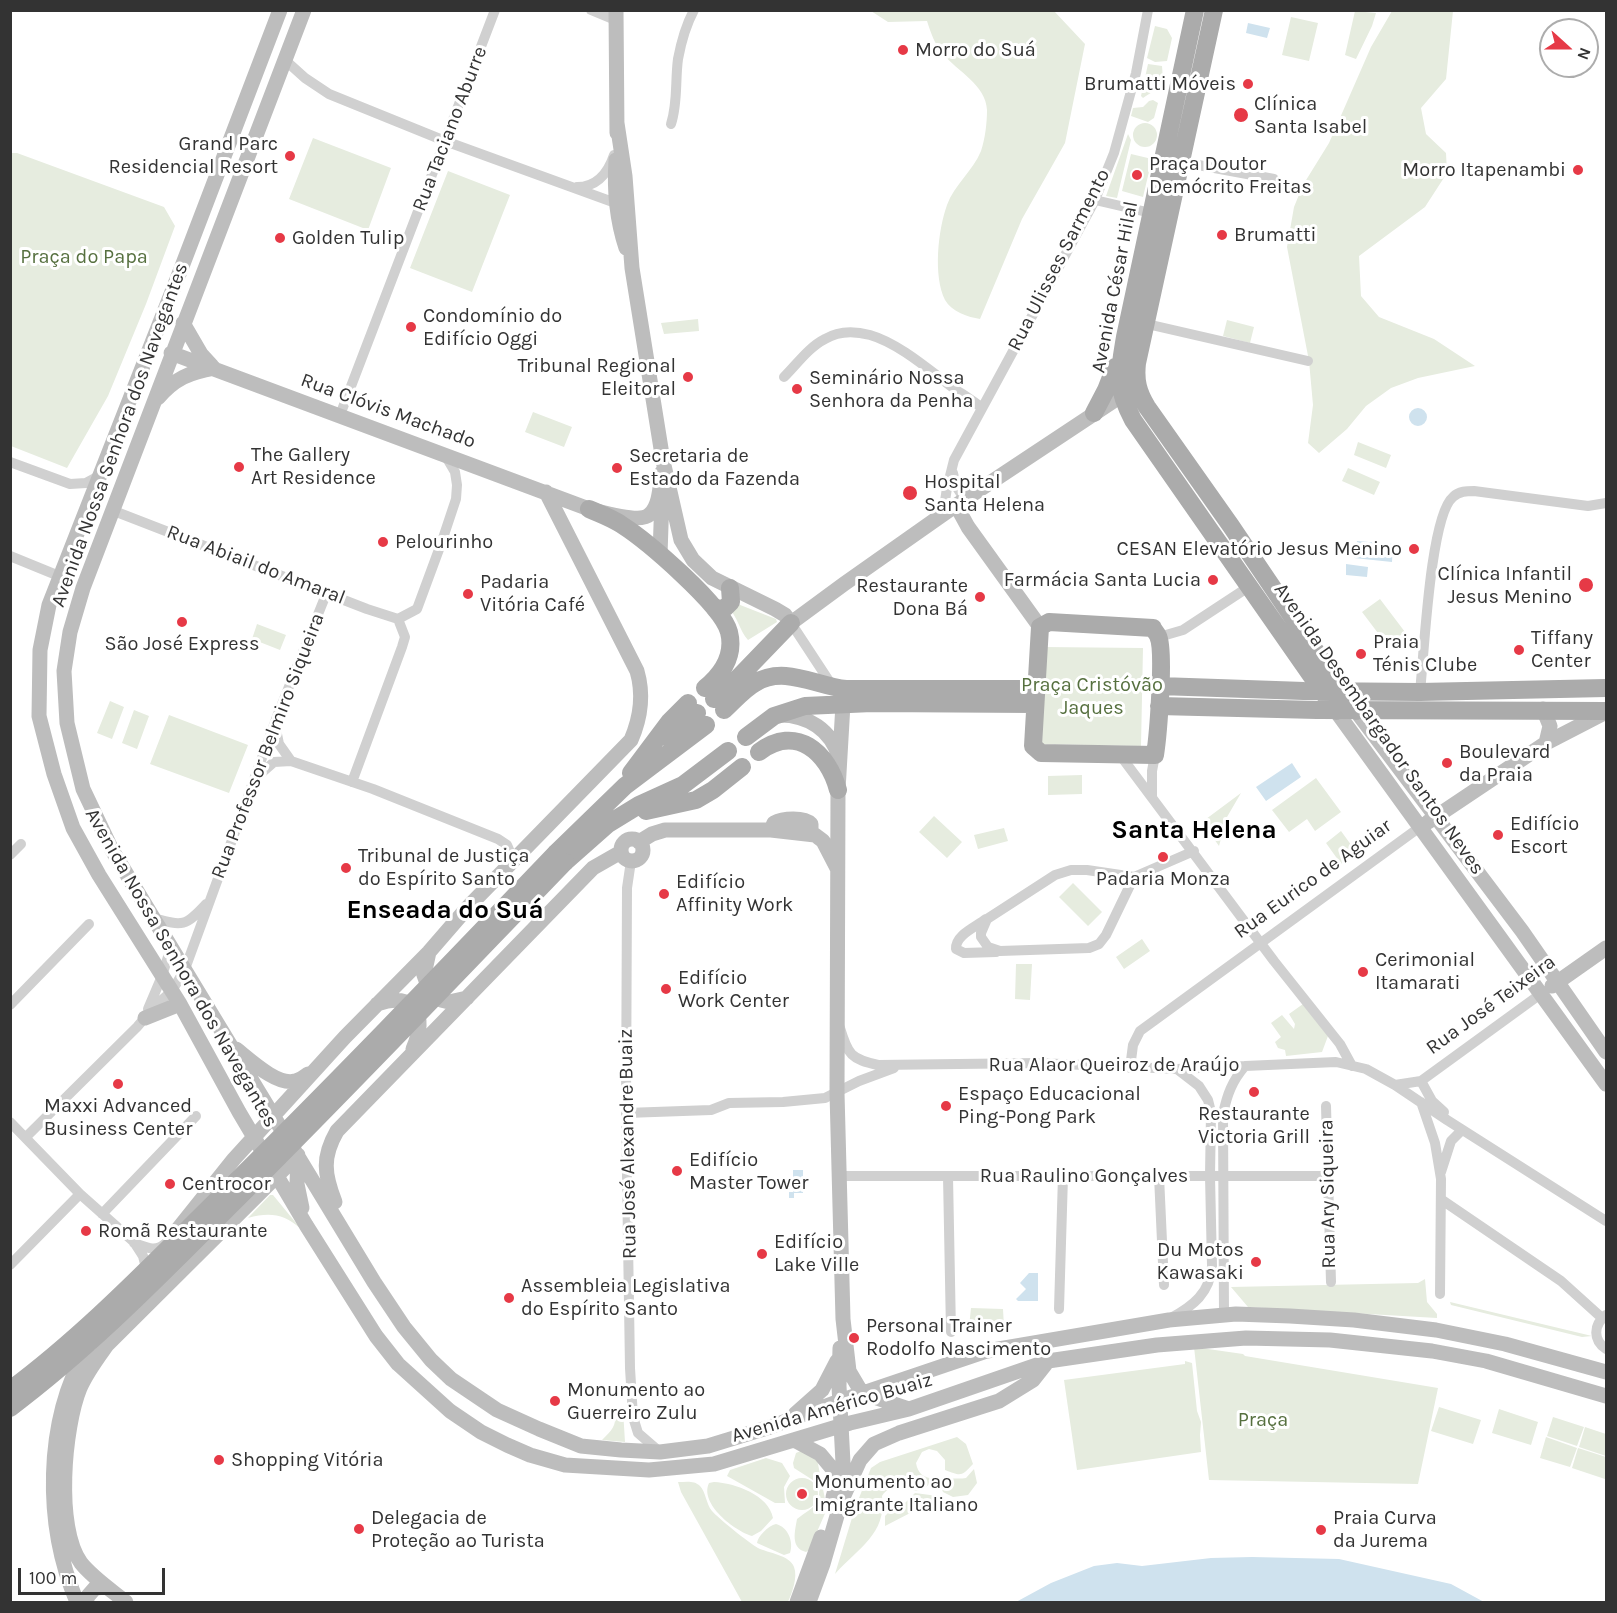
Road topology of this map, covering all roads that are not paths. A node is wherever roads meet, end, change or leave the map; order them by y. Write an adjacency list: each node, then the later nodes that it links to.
1 (280, 10): 21 (main road, Avenida Nossa Senhora dos Navegantes)
2 (304, 10): 10 (main road, Avenida Nossa Senhora dos Navegantes)
3 (495, 10): 13 (street, Rua Taciano Aburre)
4 (591, 10): 9 (street)
5 (694, 10): 12 (street)
6 (1148, 10): 18 (street, Rua Ulisses Sarmento)
7 (1194, 10): 20 (main road, Avenida César Hilal)
8 (1214, 10): 15 (main road, Avenida César Hilal)
9 (616, 15): 11 (main road)
10 (285, 60): 13 (street); 22 (main road, Avenida Nossa Senhora dos Navegantes)
11 (617, 123): 14 (main road); 19 (main road)
12 (672, 124)
13 (445, 141): 17 (street); 34 (street, Rua Taciano Aburre)
14 (616, 149): 17 (street); 19 (main road)
15 (1182, 162): 16 (street); 23 (main road, Avenida César Hilal)
16 (1274, 180)
17 (572, 187): 19 (street)
18 (1095, 200): 20 (street); 32 (street, Rua Ulisses Sarmento)
19 (622, 205): 37 (main road)
20 (1151, 213): 24 (main road, Avenida César Hilal)
21 (182, 269): 25 (main road); 39 (main road, Avenida Nossa Senhora dos Navegantes)
22 (183, 323): 25 (main road, Avenida Nossa Senhora dos Navegantes); 27 (main road)
23 (1147, 324): 26 (street); 31 (main road, Avenida César Hilal)
24 (1125, 337): 29 (main road, Avenida César Hilal); 33 (main road)
25 (171, 353): 27 (main road, Rua Clóvis Machado); 30 (main road, Avenida Nossa Senhora dos Navegantes)
26 (1308, 361)
27 (214, 368): 30 (main road); 34 (main road, Rua Clóvis Machado)
28 (784, 377): 32 (street)
29 (1121, 396): 31 (main road); 33 (main road); 48 (main road, Avenida Desembargador Santos Neves)
30 (154, 405): 44 (main road, Avenida Nossa Senhora dos Navegantes)
31 (1147, 407): 61 (main road, Avenida Desembargador Santos Neves)
32 (982, 408): 38 (street, Rua Ulisses Sarmento)
33 (1094, 413): 42 (main road)
34 (340, 415): 35 (main road, Rua Clóvis Machado)
35 (445, 455): 40 (main road, Rua Clóvis Machado); 52 (street)
36 (10, 462): 39 (street)
37 (663, 463): 43 (main road, Rua Clóvis Machado); 45 (main road); 49 (main road)
38 (952, 465): 42 (street, Rua Ulisses Sarmento); 42 (street)
39 (99, 476): 47 (main road, Avenida Nossa Senhora dos Navegantes)
40 (546, 492): 43 (main road, Rua Clóvis Machado); 95 (main road)
41 (1606, 504): 62 (street)
42 (955, 506): 53 (main road); 54 (main road)
43 (589, 509): 45 (main road)
44 (114, 511): 50 (street, Rua Abiail do Amaral); 99 (main road, Avenida Nossa Senhora dos Navegantes)
45 (660, 555): 51 (main road)
46 (10, 556): 47 (street)
47 (59, 576): 108 (main road, Avenida Nossa Senhora dos Navegantes)
48 (1250, 586): 55 (street); 60 (main road, Avenida Desembargador Santos Neves)
49 (730, 588): 51 (main road); 53 (main road)
50 (327, 592): 52 (street, Rua Abiail do Amaral); 72 (street, Rua Professor Belmiro Siqueira)
51 (715, 609): 64 (main road)
52 (398, 619): 83 (street)
53 (791, 623): 57 (street); 64 (main road)
54 (1040, 627): 55 (main road); 63 (main road)
55 (1159, 637): 56 (main road)
56 (1160, 686): 60 (main road); 66 (main road)
57 (833, 687): 59 (main road); 64 (main road)
58 (1606, 687): 62 (main road)
59 (861, 688): 63 (main road); 65 (main road)
60 (1323, 691): 61 (main road); 68 (main road, Avenida Desembargador Santos Neves)
61 (1343, 691): 62 (main road); 69 (main road, Avenida Desembargador Santos Neves)
62 (1420, 692)
63 (1035, 696): 65 (main road); 77 (main road)
64 (714, 699)
65 (843, 704): 71 (main road); 79 (main road)
66 (1159, 706): 68 (main road); 78 (main road)
67 (1543, 709): 69 (main road); 70 (main road); 74 (main road)
68 (1336, 711): 69 (main road); 89 (main road, Avenida Desembargador Santos Neves)
69 (1356, 711): 87 (main road, Avenida Desembargador Santos Neves)
70 (1606, 711): 74 (main road, Rua Eurico de Aguiar)
71 (774, 716): 73 (main road); 79 (main road)
72 (275, 724): 80 (street); 82 (street, Rua Professor Belmiro Siqueira)
73 (746, 737)
74 (1546, 743): 87 (main road, Rua Eurico de Aguiar)
75 (728, 751): 88 (main road)
76 (759, 752): 84 (main road)
77 (1120, 755): 78 (main road); 85 (street)
78 (1155, 755): 85 (street)
79 (840, 759): 84 (main road)
80 (291, 761): 82 (street); 83 (street)
81 (742, 767): 88 (main road)
82 (254, 781): 98 (street, Rua Professor Belmiro Siqueira)
83 (352, 782): 95 (street)
84 (838, 790): 96 (main road)
85 (1152, 798): 91 (street)
86 (612, 799): 86 (main road); 93 (main road)
87 (1435, 817): 89 (main road, Rua Eurico de Aguiar); 109 (main road, Avenida Desembargador Santos Neves)
88 (608, 824): 93 (main road)
89 (1420, 827): 102 (street, Rua Eurico de Aguiar); 111 (main road, Avenida Desembargador Santos Neves)
90 (21, 844): 92 (street)
91 (1194, 852): 97 (street); 102 (street)
92 (10, 855)
93 (560, 857): 183 (main road, bridge); 188 (main road, bridge)
94 (626, 857): 96 (main road); 112 (main road); 137 (street, Rua José Alexandre Buaiz)
95 (511, 863): 106 (main road)
96 (839, 872): 117 (main road)
97 (1134, 877): 100 (street); 105 (street)
98 (210, 899): 99 (street, Rua Professor Belmiro Siqueira); 107 (street, Rua Professor Belmiro Siqueira)
99 (153, 918): 103 (main road, Avenida Nossa Senhora dos Navegantes)
100 (987, 919): 105 (street); 105 (street)
101 (89, 924): 116 (street)
102 (1261, 942): 126 (street); 127 (street, Rua Eurico de Aguiar)
103 (171, 947): 107 (main road, Avenida Nossa Senhora dos Navegantes); 108 (street)
104 (1606, 948): 109 (main road, Rua José Teixeira)
105 (1010, 951)
106 (429, 952): 112 (main road); 115 (main road)
107 (185, 969): 110 (street, Rua Professor Belmiro Siqueira); 121 (main road, Avenida Nossa Senhora dos Navegantes)
108 (162, 976): 110 (main road, Avenida Nossa Senhora dos Navegantes); 118 (street)
109 (1559, 982): 111 (main road, Rua José Teixeira); 122 (main road, Avenida Desembargador Santos Neves)
110 (172, 991): 114 (main road, Avenida Nossa Senhora dos Navegantes); 118 (street, Rua Professor Belmiro Siqueira)
111 (1542, 993): 130 (street, Rua José Teixeira); 131 (main road, Avenida Desembargador Santos Neves)
112 (467, 998): 119 (main road)
113 (406, 1002): 115 (main road); 119 (main road); 123 (main road)
114 (180, 1004): 118 (main road); 136 (main road, Avenida Nossa Senhora dos Navegantes)
115 (377, 1004): 120 (main road)
116 (10, 1005)
117 (836, 1017): 124 (street, Rua Alaor Queiroz de Araújo); 133 (main road)
118 (145, 1018): 143 (street, Rua Professor Belmiro Siqueira)
119 (446, 1019): 123 (main road)
120 (345, 1037): 129 (main road); 147 (main road)
121 (228, 1043): 129 (main road); 139 (main road, Avenida Nossa Senhora dos Navegantes)
122 (1606, 1052)
123 (409, 1057): 164 (main road)
124 (900, 1066): 127 (street, Rua Alaor Queiroz de Araújo); 133 (street, Rua Alaor Queiroz de Araújo)
125 (1245, 1066): 126 (street, Rua Alaor Queiroz de Araújo); 128 (street, Rua Alaor Queiroz de Araújo); 155 (street)
126 (1352, 1066): 132 (street, Rua Alaor Queiroz de Araújo)
127 (1130, 1068): 128 (street, Rua Alaor Queiroz de Araújo)
128 (1176, 1069): 154 (street)
129 (316, 1070): 139 (main road)
130 (1421, 1081): 132 (street, Rua José Teixeira); 140 (street)
131 (1606, 1084)
132 (1395, 1085): 134 (street, Rua Alaor Queiroz de Araújo)
133 (837, 1093): 137 (street, Rua Alaor Queiroz de Araújo); 150 (main road)
134 (1421, 1102): 140 (street, Rua Alaor Queiroz de Araújo); 145 (street)
135 (1326, 1106): 156 (street, Rua Ary Siqueira)
136 (239, 1112): 144 (main road, Avenida Nossa Senhora dos Navegantes); 146 (main road)
137 (626, 1113): 193 (street, Rua José Alexandre Buaiz)
138 (196, 1116): 159 (street)
139 (274, 1117): 144 (main road); 147 (main road, Avenida Nossa Senhora dos Navegantes)
140 (1449, 1120): 142 (street); 145 (street)
141 (10, 1122): 143 (street)
142 (1462, 1130): 149 (street); 160 (street)
143 (26, 1137): 157 (street)
144 (255, 1138): 146 (main road); 148 (main road, Avenida Nossa Senhora dos Navegantes)
145 (1435, 1143): 149 (street)
146 (243, 1150): 163 (main road)
147 (298, 1155): 148 (main road); 161 (main road); 164 (main road, Avenida Américo Buaiz)
148 (278, 1175): 161 (main road, Avenida Nossa Senhora dos Navegantes); 195 (main road)
149 (1440, 1175): 158 (street)
150 (839, 1176): 151 (street, Rua Raulino Gonçalves); 173 (main road)
151 (948, 1176): 152 (street, Rua Raulino Gonçalves); 175 (street)
152 (1063, 1176): 153 (street, Rua Raulino Gonçalves); 170 (street)
153 (1159, 1176): 154 (street, Rua Raulino Gonçalves); 168 (street)
154 (1210, 1176): 155 (street, Rua Raulino Gonçalves); 174 (street)
155 (1223, 1176): 156 (street, Rua Raulino Gonçalves); 171 (street)
156 (1328, 1176): 167 (street, Rua Ary Siqueira)
157 (80, 1194): 159 (street); 165 (street)
158 (1442, 1200): 169 (street); 172 (street)
159 (102, 1214): 162 (street)
160 (1606, 1221)
161 (306, 1225): 192 (main road, Avenida Américo Buaiz)
162 (134, 1242): 163 (street); 166 (street)
163 (168, 1242): 166 (main road)
164 (350, 1243): 193 (main road, Avenida Américo Buaiz)
165 (10, 1264)
166 (141, 1275): 196 (main road)
167 (1331, 1282)
168 (1164, 1285)
169 (1440, 1294)
170 (1059, 1309)
171 (1224, 1316): 174 (main road, Avenida Américo Buaiz); 176 (main road); 182 (main road, Avenida Américo Buaiz)
172 (1604, 1316): 177 (street)
173 (843, 1319): 179 (main road); 184 (main road)
174 (1169, 1320): 178 (main road, Avenida Américo Buaiz)
175 (951, 1332)
176 (1157, 1345): 180 (main road, Avenida Américo Buaiz); 185 (main road, Avenida Américo Buaiz)
177 (1606, 1350)
178 (987, 1351): 181 (main road); 184 (main road, Avenida Américo Buaiz)
179 (838, 1358): 186 (main road); 190 (main road)
180 (1048, 1361): 181 (main road, Avenida Américo Buaiz); 187 (main road)
181 (1019, 1370): 187 (main road); 189 (main road, Avenida Américo Buaiz)
182 (1606, 1372)
183 (10, 1390)
184 (862, 1394): 186 (main road, Avenida Américo Buaiz); 189 (main road)
185 (1606, 1396)
186 (840, 1401): 190 (main road, Avenida Américo Buaiz); 191 (main road)
187 (999, 1401): 200 (main road)
188 (10, 1408)
189 (909, 1409): 191 (main road, Avenida Américo Buaiz)
190 (788, 1420): 193 (main road, Avenida Américo Buaiz)
191 (842, 1425): 192 (main road, Avenida Américo Buaiz); 194 (main road)
192 (795, 1440): 194 (main road)
193 (660, 1452)
194 (840, 1478): 199 (main road)
195 (106, 1587): 197 (main road); 198 (main road)
196 (77, 1602)
197 (86, 1602)
198 (126, 1602)
199 (797, 1602)
200 (809, 1602)

